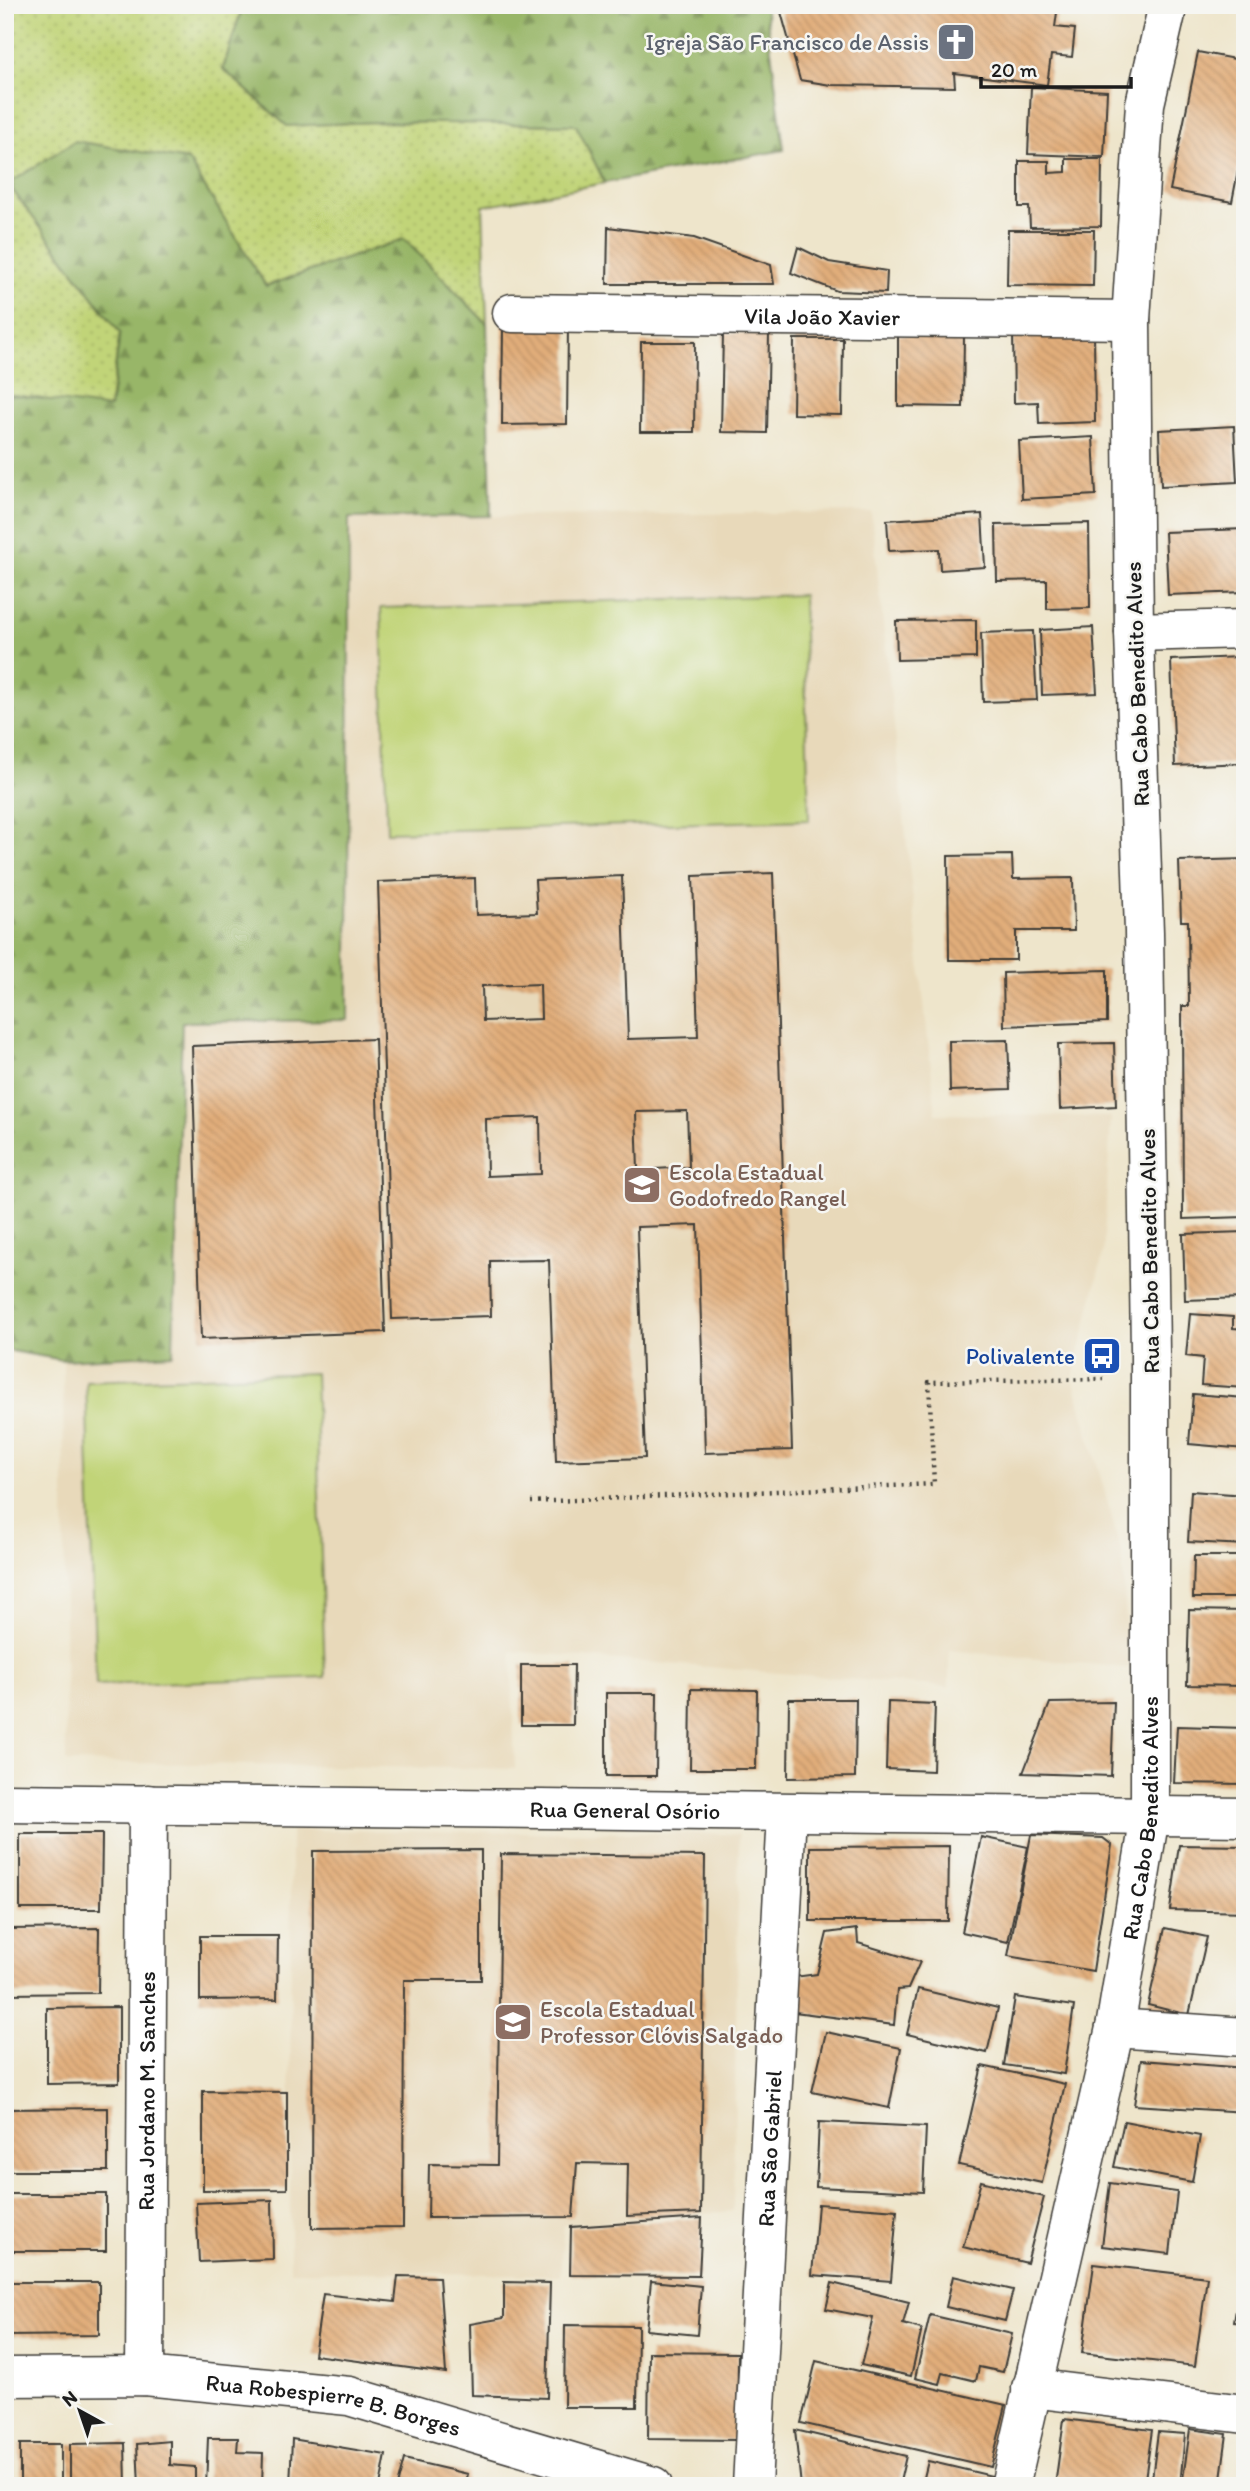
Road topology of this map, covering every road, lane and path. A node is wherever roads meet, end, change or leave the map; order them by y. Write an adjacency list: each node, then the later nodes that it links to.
1 (1168, 5): 3 (street, Rua Cabo Benedito Alves)
2 (512, 313): 3 (street, Vila João Xavier)
3 (1131, 320): 5 (street, Rua Cabo Benedito Alves)
4 (1245, 629): 5 (street)
5 (1134, 632): 6 (street, Rua Cabo Benedito Alves)
6 (1150, 1380): 7 (path); 11 (street, Rua Cabo Benedito Alves)
7 (531, 1502)
8 (5, 1803): 9 (street, Rua General Osório)
9 (148, 1804): 10 (street, Rua General Osório); 15 (street, Rua Jordano M. Sanches)
10 (787, 1813): 11 (street, Rua General Osório); 20 (street, Rua São Gabriel)
11 (1150, 1816): 12 (street, Rua General Osório); 13 (street, Rua Cabo Benedito Alves)
12 (1245, 1817)
13 (1115, 2028): 14 (street); 17 (street, Rua Cabo Benedito Alves)
14 (1245, 2037)
15 (145, 2376): 16 (street, Rua Robespierre B. Borges); 19 (street, Rua Robespierre B. Borges)
16 (5, 2377)
17 (1031, 2388): 18 (street); 21 (street, Rua Cabo Benedito Alves)
18 (1245, 2414)
19 (653, 2486)
20 (752, 2486)
21 (1010, 2486)

